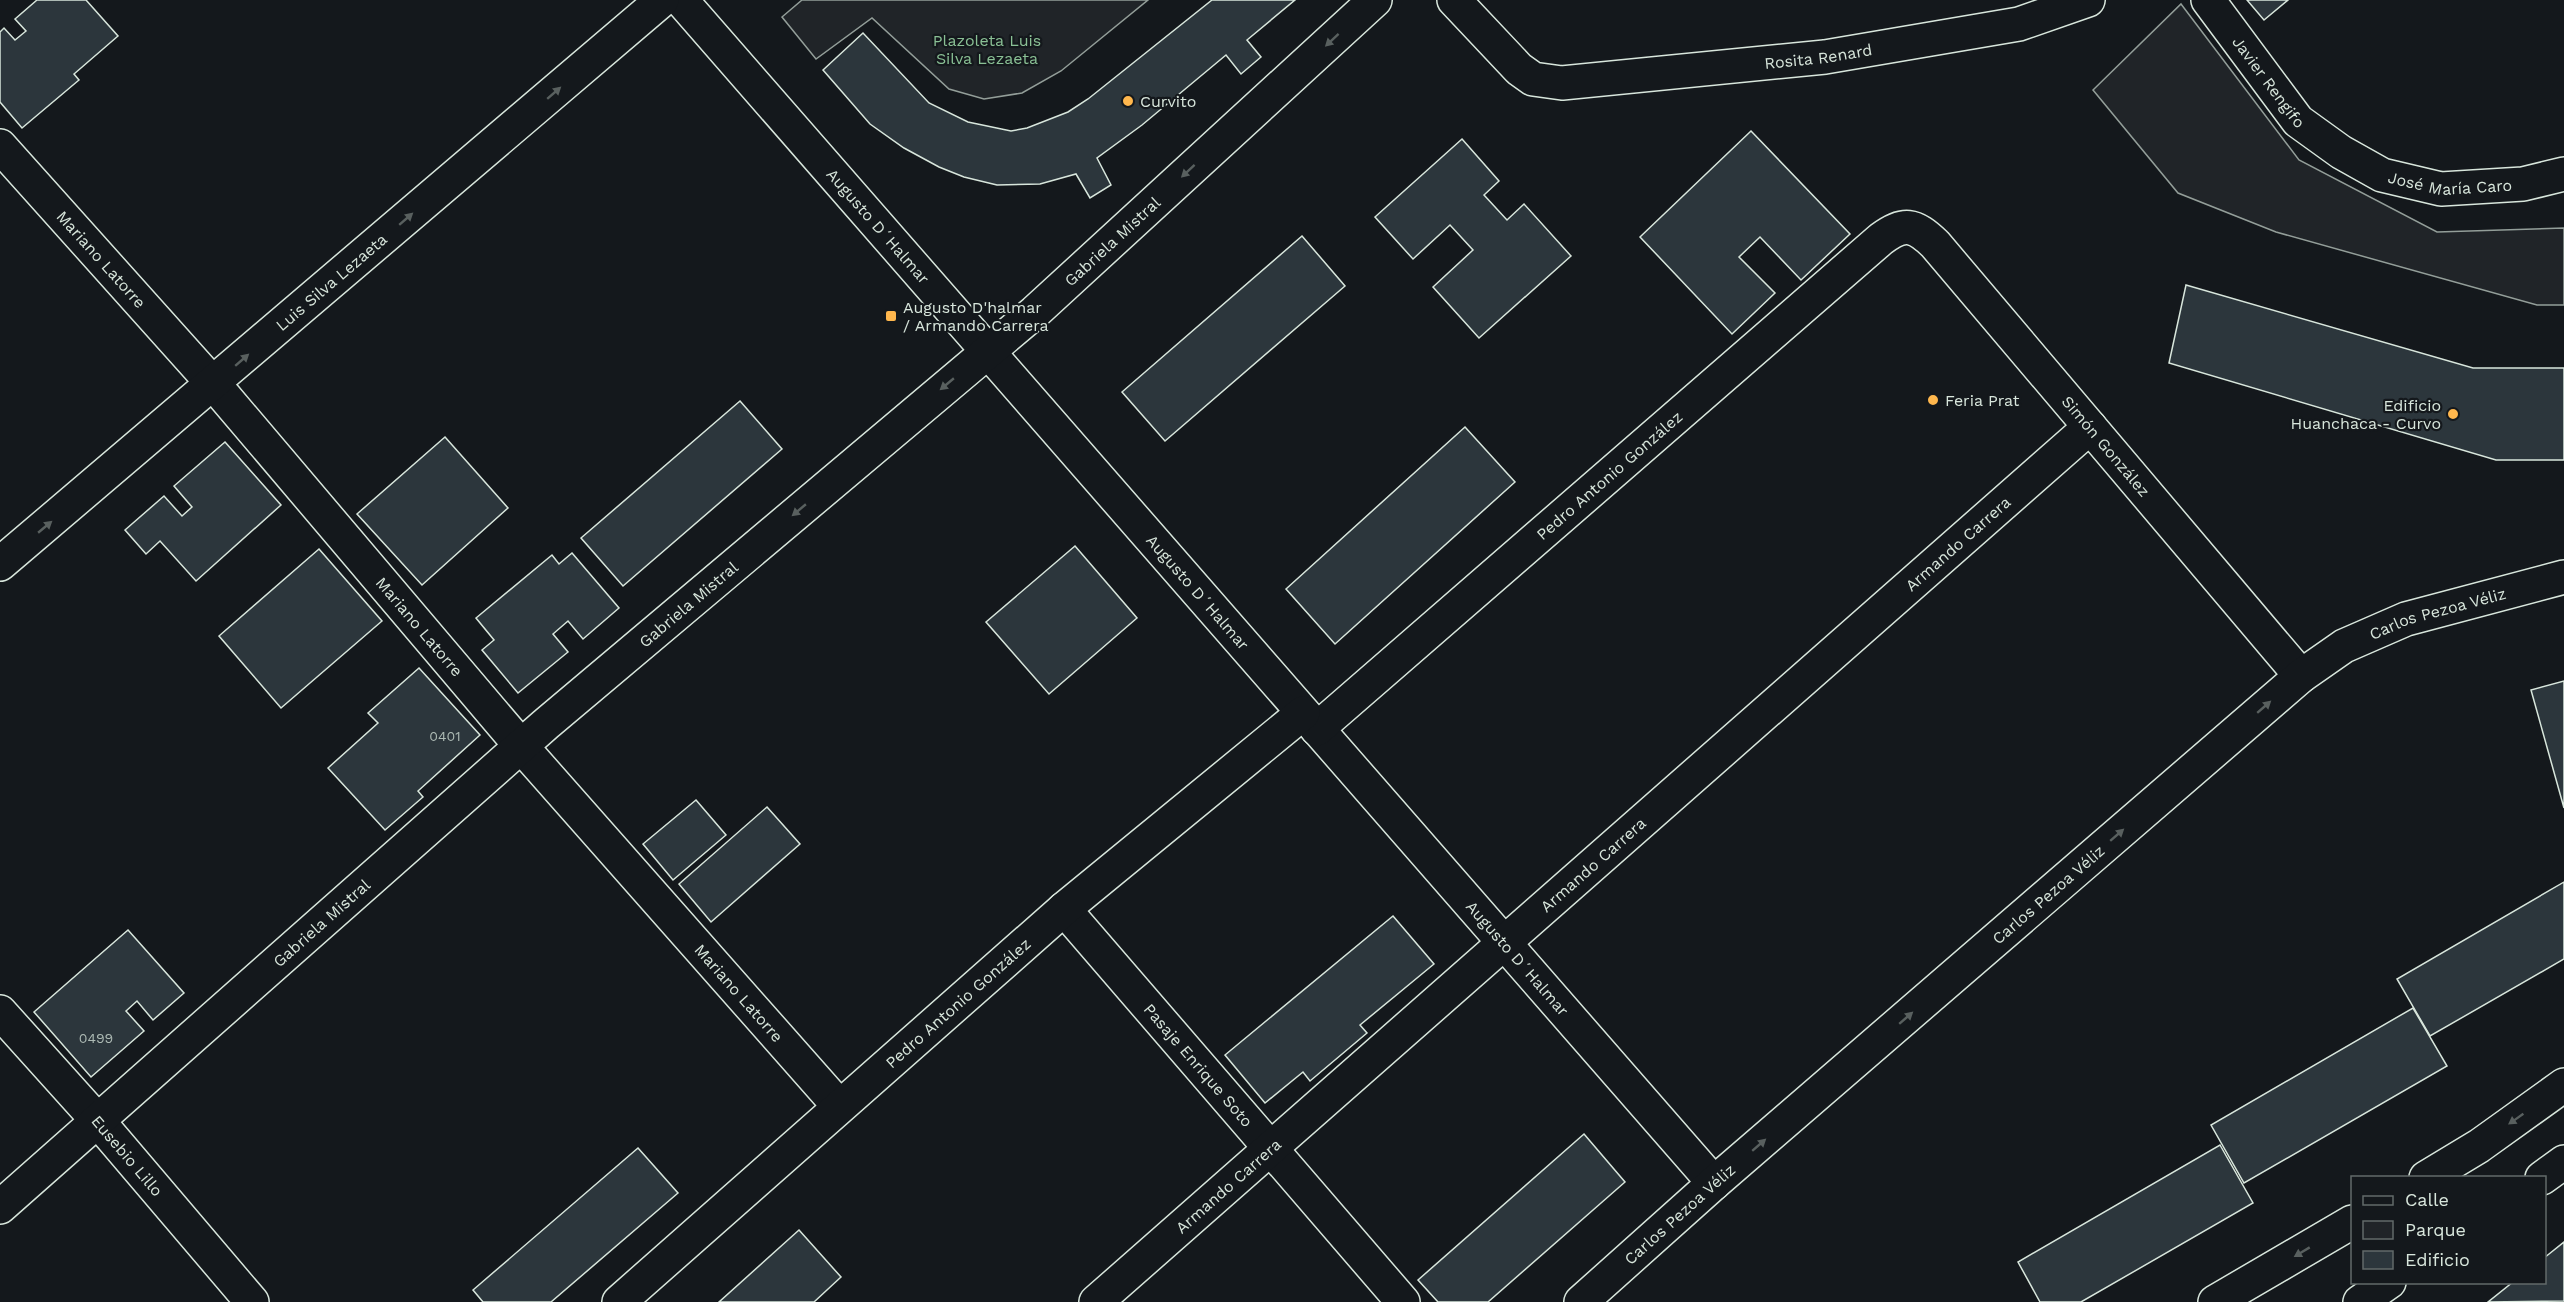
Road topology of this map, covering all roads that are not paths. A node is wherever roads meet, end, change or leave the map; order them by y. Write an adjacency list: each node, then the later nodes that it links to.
1 (662, 0): 12 (street, Luis Silva Lezaeta, one-way to 1)
2 (681, 0): 11 (street, Augusto D´Halmar)
3 (1375, 0): 11 (street, Gabriela Mistral, one-way to 11)
4 (1454, 0): 5 (street, Rosita Renard)
5 (2088, 0)
6 (2208, 0): 8 (street, Javier Rengifo)
7 (0, 146): 12 (street, Mariano Latorre)
8 (2341, 152): 9 (street, José María Caro)
9 (2564, 174)
10 (1906, 226): 13 (street, Simón González); 17 (street, Pedro Antonio González)
11 (987, 352): 17 (street, Augusto D´Halmar); 18 (street, Gabriela Mistral, one-way to 18)
12 (213, 383): 14 (street, Luis Silva Lezaeta, one-way to 12); 18 (street, Mariano Latorre)
13 (2090, 427): 16 (street, Simón González); 20 (street, Armando Carrera)
14 (0, 564)
15 (2564, 577): 16 (street, Carlos Pezoa Véliz)
16 (2301, 676): 29 (street, Carlos Pezoa Véliz, one-way to 16)
17 (1310, 721): 19 (street, Pedro Antonio González); 20 (street, Augusto D´Halmar)
18 (521, 746): 23 (street, Mariano Latorre); 24 (street, Gabriela Mistral)
19 (1064, 909): 23 (street, Pedro Antonio González); 25 (street, Pasaje Enrique Soto)
20 (1505, 944): 25 (street, Armando Carrera); 29 (street, Augusto D´Halmar)
21 (0, 1012): 24 (street, Eusebio Lillo)
22 (2564, 1085): 27 (street, one-way to 27)
23 (839, 1106): 33 (street, Pedro Antonio González)
24 (98, 1121): 30 (street, Gabriela Mistral); 34 (street, Eusebio Lillo)
25 (1270, 1150): 35 (street, Armando Carrera); 36 (street, Pasaje Enrique Soto)
26 (2564, 1162): 28 (street)
27 (2429, 1176)
28 (2545, 1176)
29 (1714, 1183): 37 (street, Carlos Pezoa Véliz)
30 (0, 1207)
31 (2351, 1223): 38 (street, one-way to 38)
32 (2386, 1284): 39 (street)
33 (630, 1299)
34 (252, 1302)
35 (1096, 1302)
36 (1403, 1302)
37 (1581, 1302)
38 (2215, 1302)
39 (2360, 1302)

